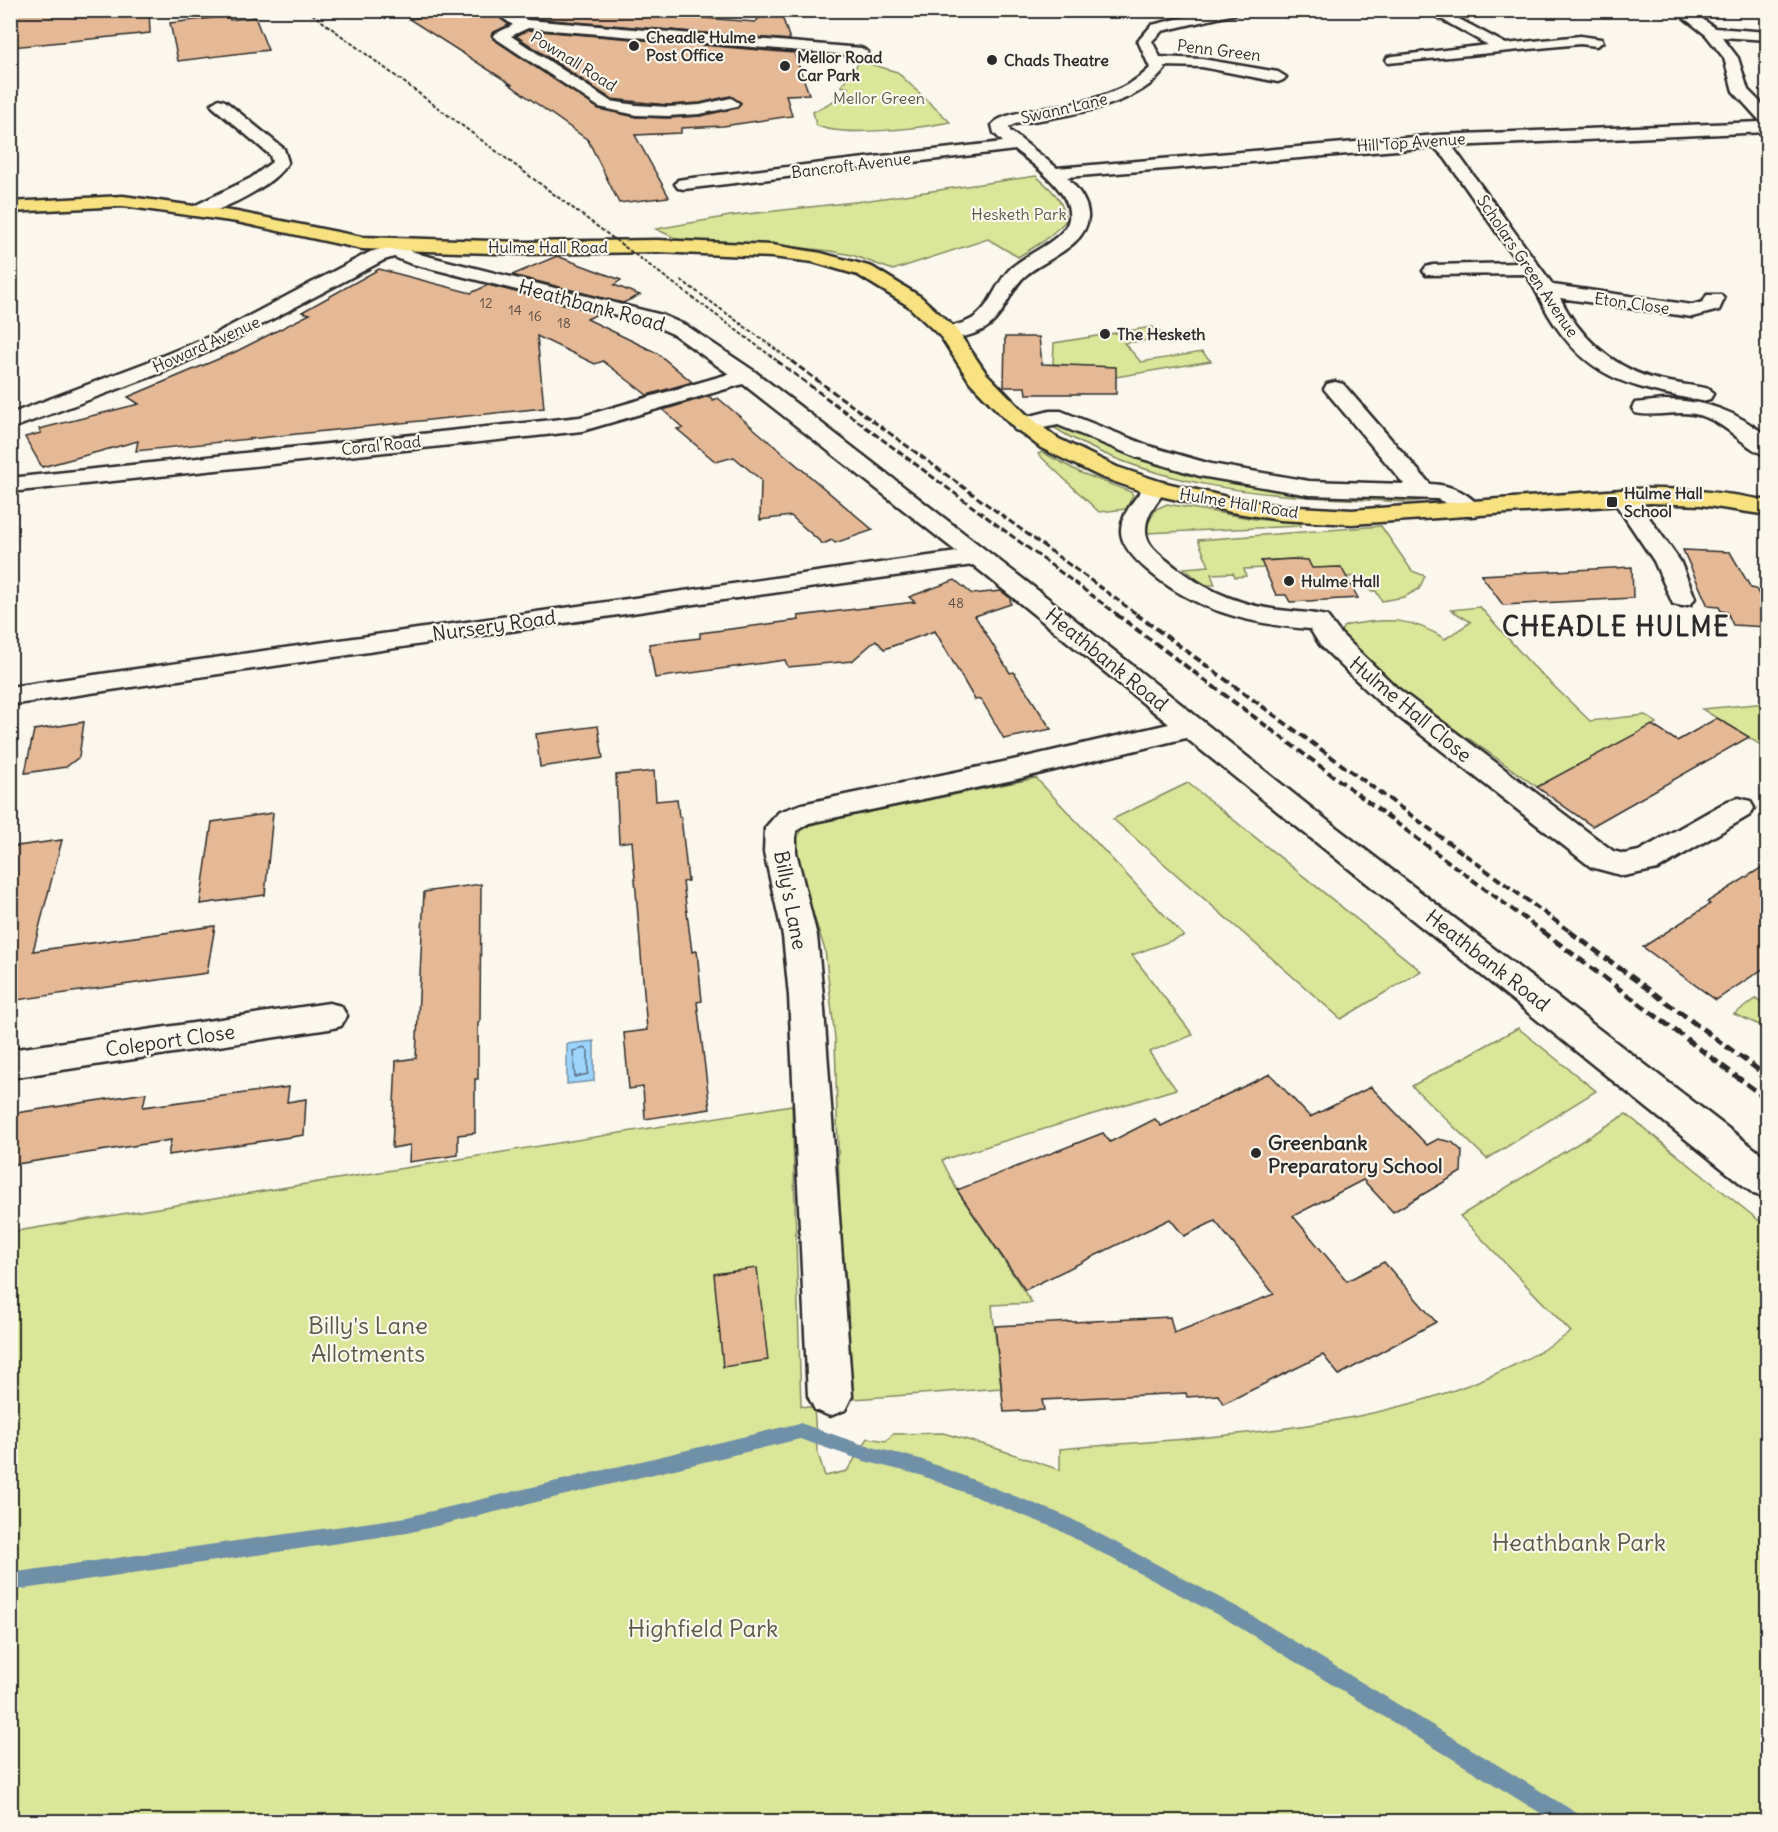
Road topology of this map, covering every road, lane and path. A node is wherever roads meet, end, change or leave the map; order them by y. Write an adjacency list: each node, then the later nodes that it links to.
1 (497, 10): 5 (street)
2 (1234, 10): 12 (street)
3 (1431, 10): 9 (street)
4 (1680, 10): 6 (street)
5 (526, 24): 10 (street); 14 (street, Pownall Road)
6 (1711, 32): 7 (street); 16 (street)
7 (1767, 36)
8 (1596, 42): 9 (street)
9 (1504, 48): 11 (street)
10 (861, 52)
11 (1393, 60)
12 (1156, 61): 13 (street, Penn Green); 19 (street, Swann Lane)
13 (1278, 77)
14 (731, 103)
15 (219, 104): 23 (street)
16 (1767, 120)
17 (1767, 127): 18 (street, Hill Top Avenue)
18 (1437, 140): 20 (street, Hill Top Avenue); 25 (street, Scholars Green Avenue)
19 (1018, 145): 20 (street, Swann Lane); 21 (street, Bancroft Avenue)
20 (1055, 173): 29 (street, Swann Lane)
21 (684, 184)
22 (10, 207): 23 (main road, Hulme Hall Road)
23 (200, 210): 24 (main road, Hulme Hall Road)
24 (397, 248): 29 (main road, Hulme Hall Road); 30 (street, Heathbank Road); 34 (street, Howard Avenue)
25 (1531, 267): 26 (street); 27 (street, Scholars Green Avenue)
26 (1433, 271)
27 (1545, 290): 28 (street, Eton Close); 32 (street, Scholars Green Avenue)
28 (1714, 299)
29 (949, 333): 35 (main road, Hulme Hall Road)
30 (746, 376): 37 (street, Coral Road); 43 (street, Heathbank Road)
31 (1335, 389): 39 (street)
32 (1702, 393)
33 (1644, 408): 36 (street)
34 (10, 422)
35 (1023, 424): 38 (main road, Hulme Hall Road); 39 (street, Hulme Hall Road)
36 (1767, 449)
37 (10, 485)
38 (1155, 488): 42 (main road, Hulme Hall Road); 47 (street, Hulme Hall Close)
39 (1422, 490): 42 (street, Hulme Hall Road)
40 (1623, 497): 41 (main road, Hulme Hall Road); 42 (main road, Hulme Hall Road); 44 (street)
41 (1767, 508)
42 (1470, 510)
43 (978, 557): 45 (street, Nursery Road); 46 (street, Heathbank Road)
44 (1682, 598)
45 (10, 696)
46 (1190, 727): 50 (street, Heathbank Road); 51 (street, Billy's Lane)
47 (1739, 808)
48 (329, 1016): 49 (street, Coleport Close)
49 (10, 1064)
50 (1767, 1182)
51 (830, 1396)

